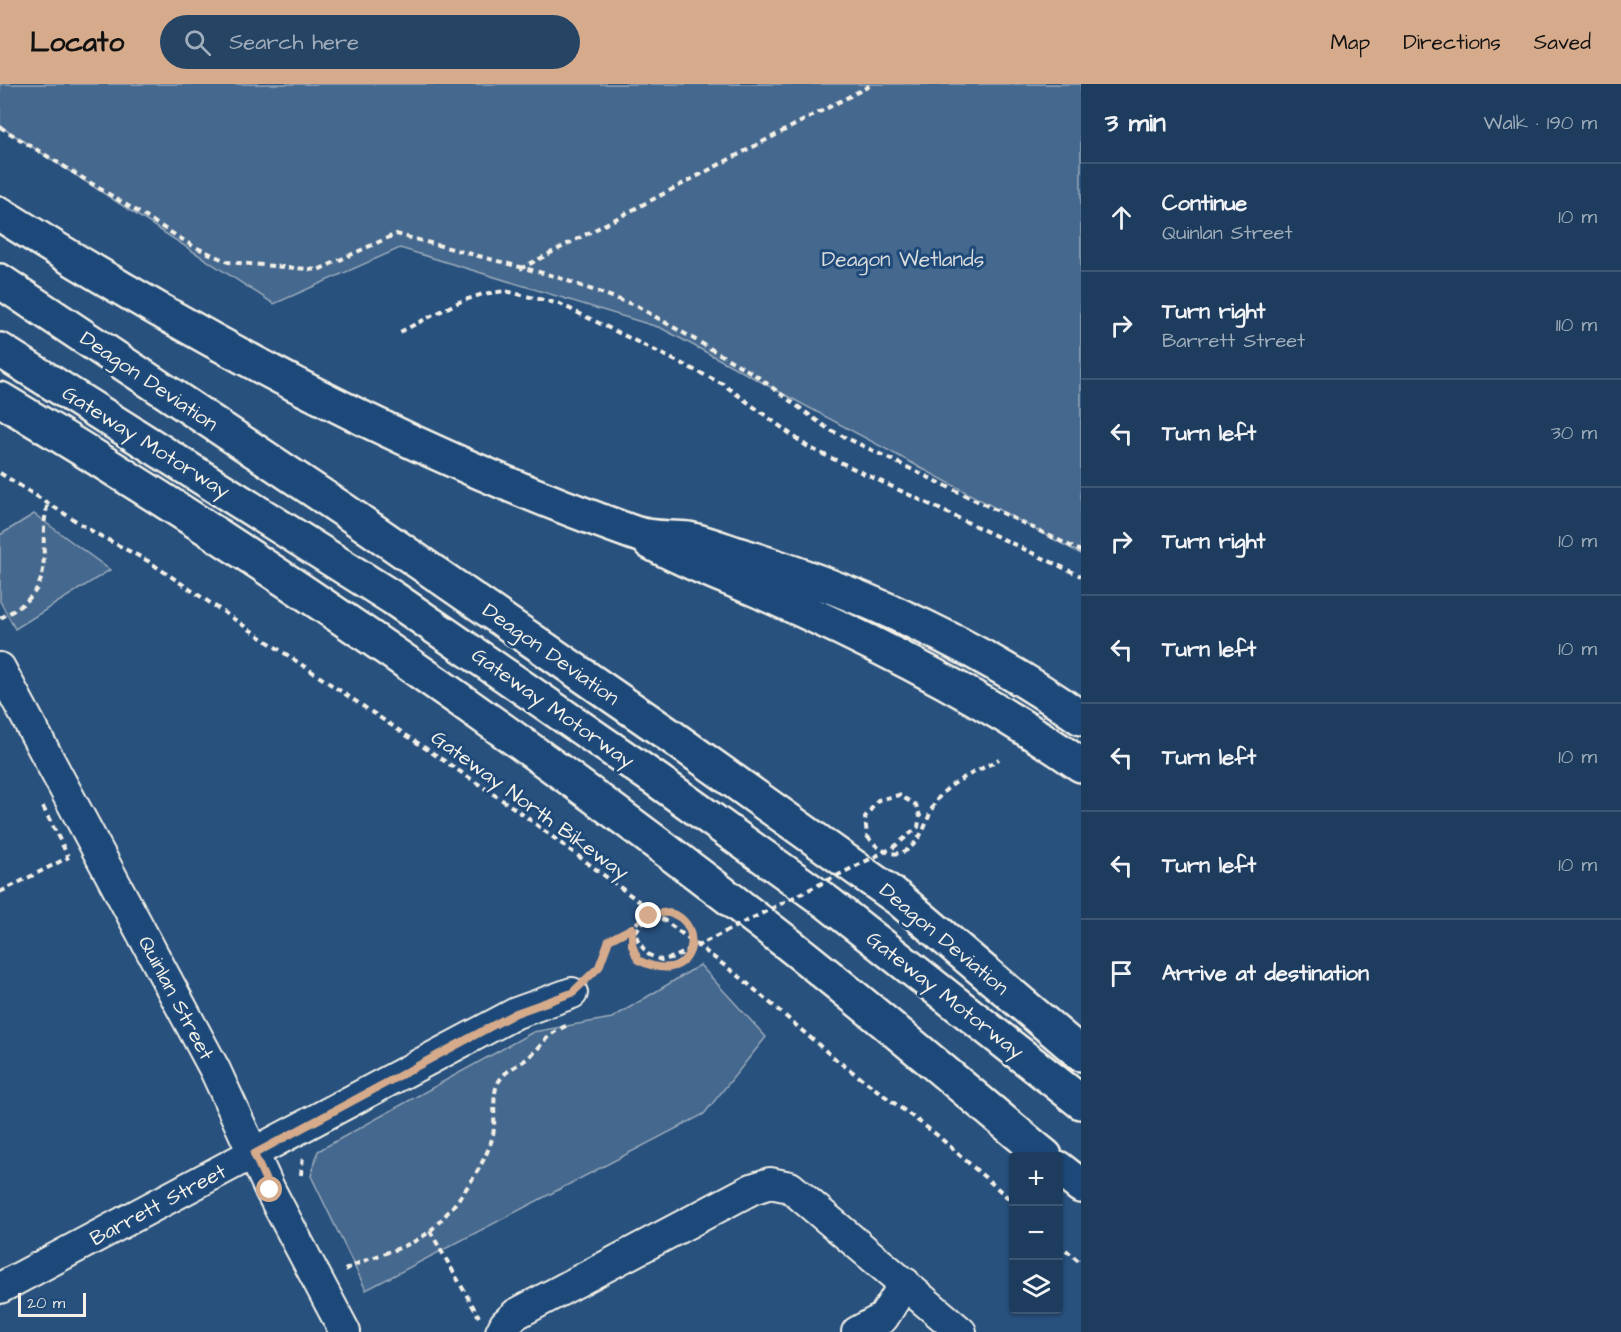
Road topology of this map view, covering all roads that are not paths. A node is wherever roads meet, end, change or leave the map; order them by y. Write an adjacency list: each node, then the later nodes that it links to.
1 (0, 214): 5 (highway)
2 (0, 281): 9 (highway, Deagon Deviation)
3 (0, 350): 13 (highway, Gateway Motorway)
4 (0, 399): 14 (highway, Gateway Motorway)
5 (638, 535): 7 (highway); 8 (highway)
6 (0, 668): 15 (street, Quinlan Street)
7 (1081, 718)
8 (1081, 765)
9 (963, 951): 11 (highway); 12 (highway, Deagon Deviation)
10 (572, 993): 15 (street, Barrett Street)
11 (1081, 1032)
12 (1081, 1054)
13 (1081, 1102)
14 (1040, 1152)
15 (254, 1154): 19 (street, Barrett Street); 21 (street, Quinlan Street)
16 (1063, 1171): 17 (highway)
17 (1081, 1186)
18 (905, 1283): 20 (street); 22 (street); 23 (street)
19 (0, 1288)
20 (491, 1327)
21 (345, 1332)
22 (857, 1332)
23 (961, 1332)

